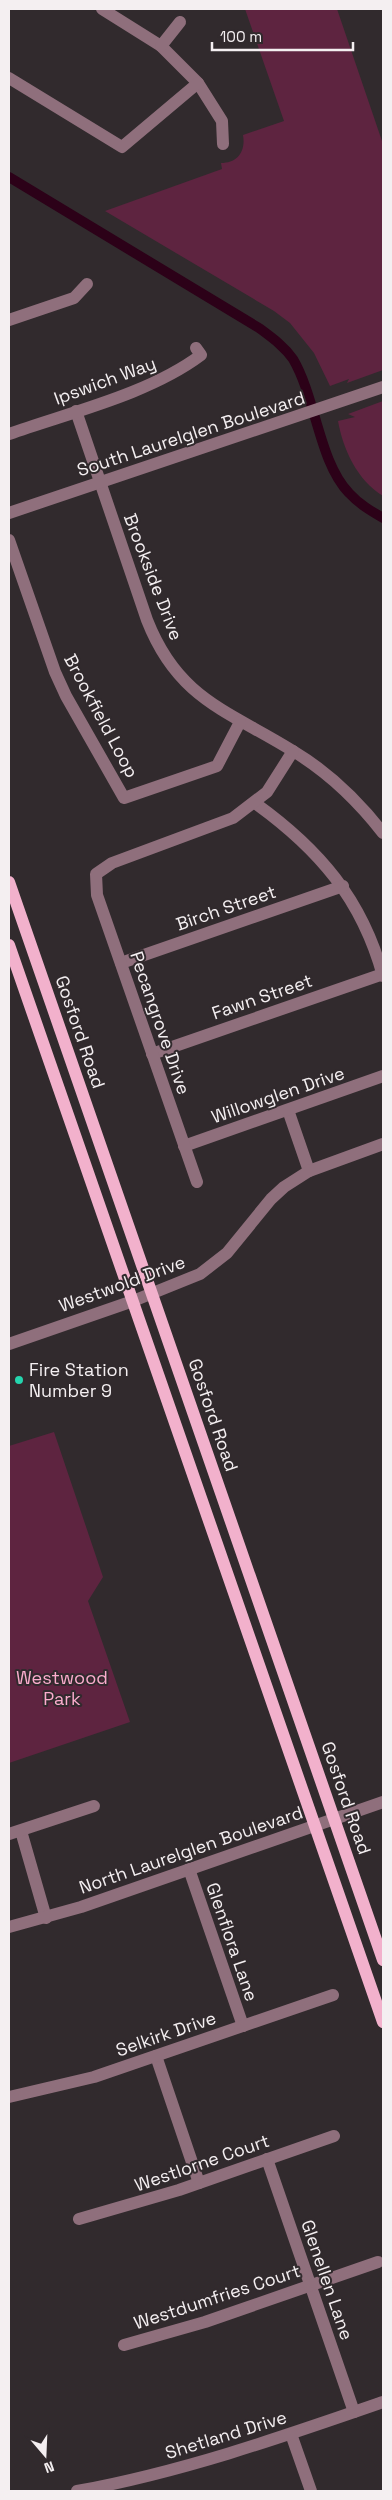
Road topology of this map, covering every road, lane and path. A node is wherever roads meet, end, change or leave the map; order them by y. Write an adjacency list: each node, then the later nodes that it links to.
1 (102, 9): 3 (street)
2 (180, 22): 3 (street)
3 (161, 46): 5 (street)
4 (9, 78): 5 (street)
5 (198, 83): 6 (street)
6 (223, 144)
7 (87, 284): 8 (street)
8 (9, 320)
9 (196, 348): 11 (street, Ipswich Way)
10 (383, 387): 13 (street, South Laurelglen Boulevard)
11 (76, 410): 12 (street, Ipswich Way); 13 (street, Brookside Drive)
12 (9, 434)
13 (100, 482): 14 (street, South Laurelglen Boulevard); 16 (street, Brookside Drive)
14 (9, 514)
15 (9, 540): 16 (street, Brookfield Loop)
16 (240, 722): 17 (street, Brookside Drive)
17 (293, 751): 18 (street); 19 (street, Brookside Drive)
18 (255, 803): 21 (street); 23 (street, Pecangrove Drive)
19 (383, 832)
20 (9, 882): 32 (main road, Gosford Road)
21 (343, 886): 23 (street, Birch Street); 24 (street)
22 (9, 945): 33 (main road)
23 (121, 963): 25 (street, Pecangrove Drive)
24 (383, 975): 25 (street, Fawn Street)
25 (152, 1054): 29 (street, Pecangrove Drive)
26 (383, 1076): 27 (street, Willowglen Drive)
27 (288, 1110): 29 (street, Willowglen Drive); 30 (street)
28 (383, 1144): 30 (street, Westwold Drive)
29 (184, 1146): 31 (street, Pecangrove Drive)
30 (309, 1171): 32 (street, Westwold Drive)
31 (196, 1182)
32 (153, 1294): 33 (street, Westwold Drive); 37 (main road, Gosford Road)
33 (133, 1301): 34 (street, Westwold Drive); 38 (main road)
34 (9, 1344)
35 (383, 1802): 37 (street, North Laurelglen Boulevard)
36 (94, 1806): 39 (street)
37 (335, 1819): 38 (street, North Laurelglen Boulevard); 43 (main road, Gosford Road)
38 (314, 1827): 40 (street, North Laurelglen Boulevard); 45 (main road)
39 (15, 1832): 41 (street)
40 (189, 1869): 41 (street, North Laurelglen Boulevard); 46 (street, Glenflora Lane)
41 (46, 1918): 42 (street, North Laurelglen Boulevard)
42 (9, 1927)
43 (383, 1960)
44 (333, 1995): 46 (street, Selkirk Drive)
45 (383, 2022)
46 (243, 2026): 47 (street, Selkirk Drive)
47 (156, 2056): 48 (street, Selkirk Drive); 51 (street)
48 (9, 2096)
49 (334, 2136): 50 (street, Westlorne Court)
50 (267, 2159): 51 (street, Westlorne Court); 54 (street, Glenellen Lane)
51 (199, 2183): 52 (street, Westlorne Court)
52 (79, 2219)
53 (378, 2262): 54 (street, Westdumfries Court)
54 (310, 2286): 55 (street, Westdumfries Court); 57 (street, Glenellen Lane)
55 (124, 2345)
56 (383, 2402): 57 (street, Shetland Drive)
57 (354, 2412): 58 (street, Shetland Drive)
58 (291, 2434): 59 (street, Shetland Drive); 60 (street)
59 (77, 2491)
60 (311, 2491)

